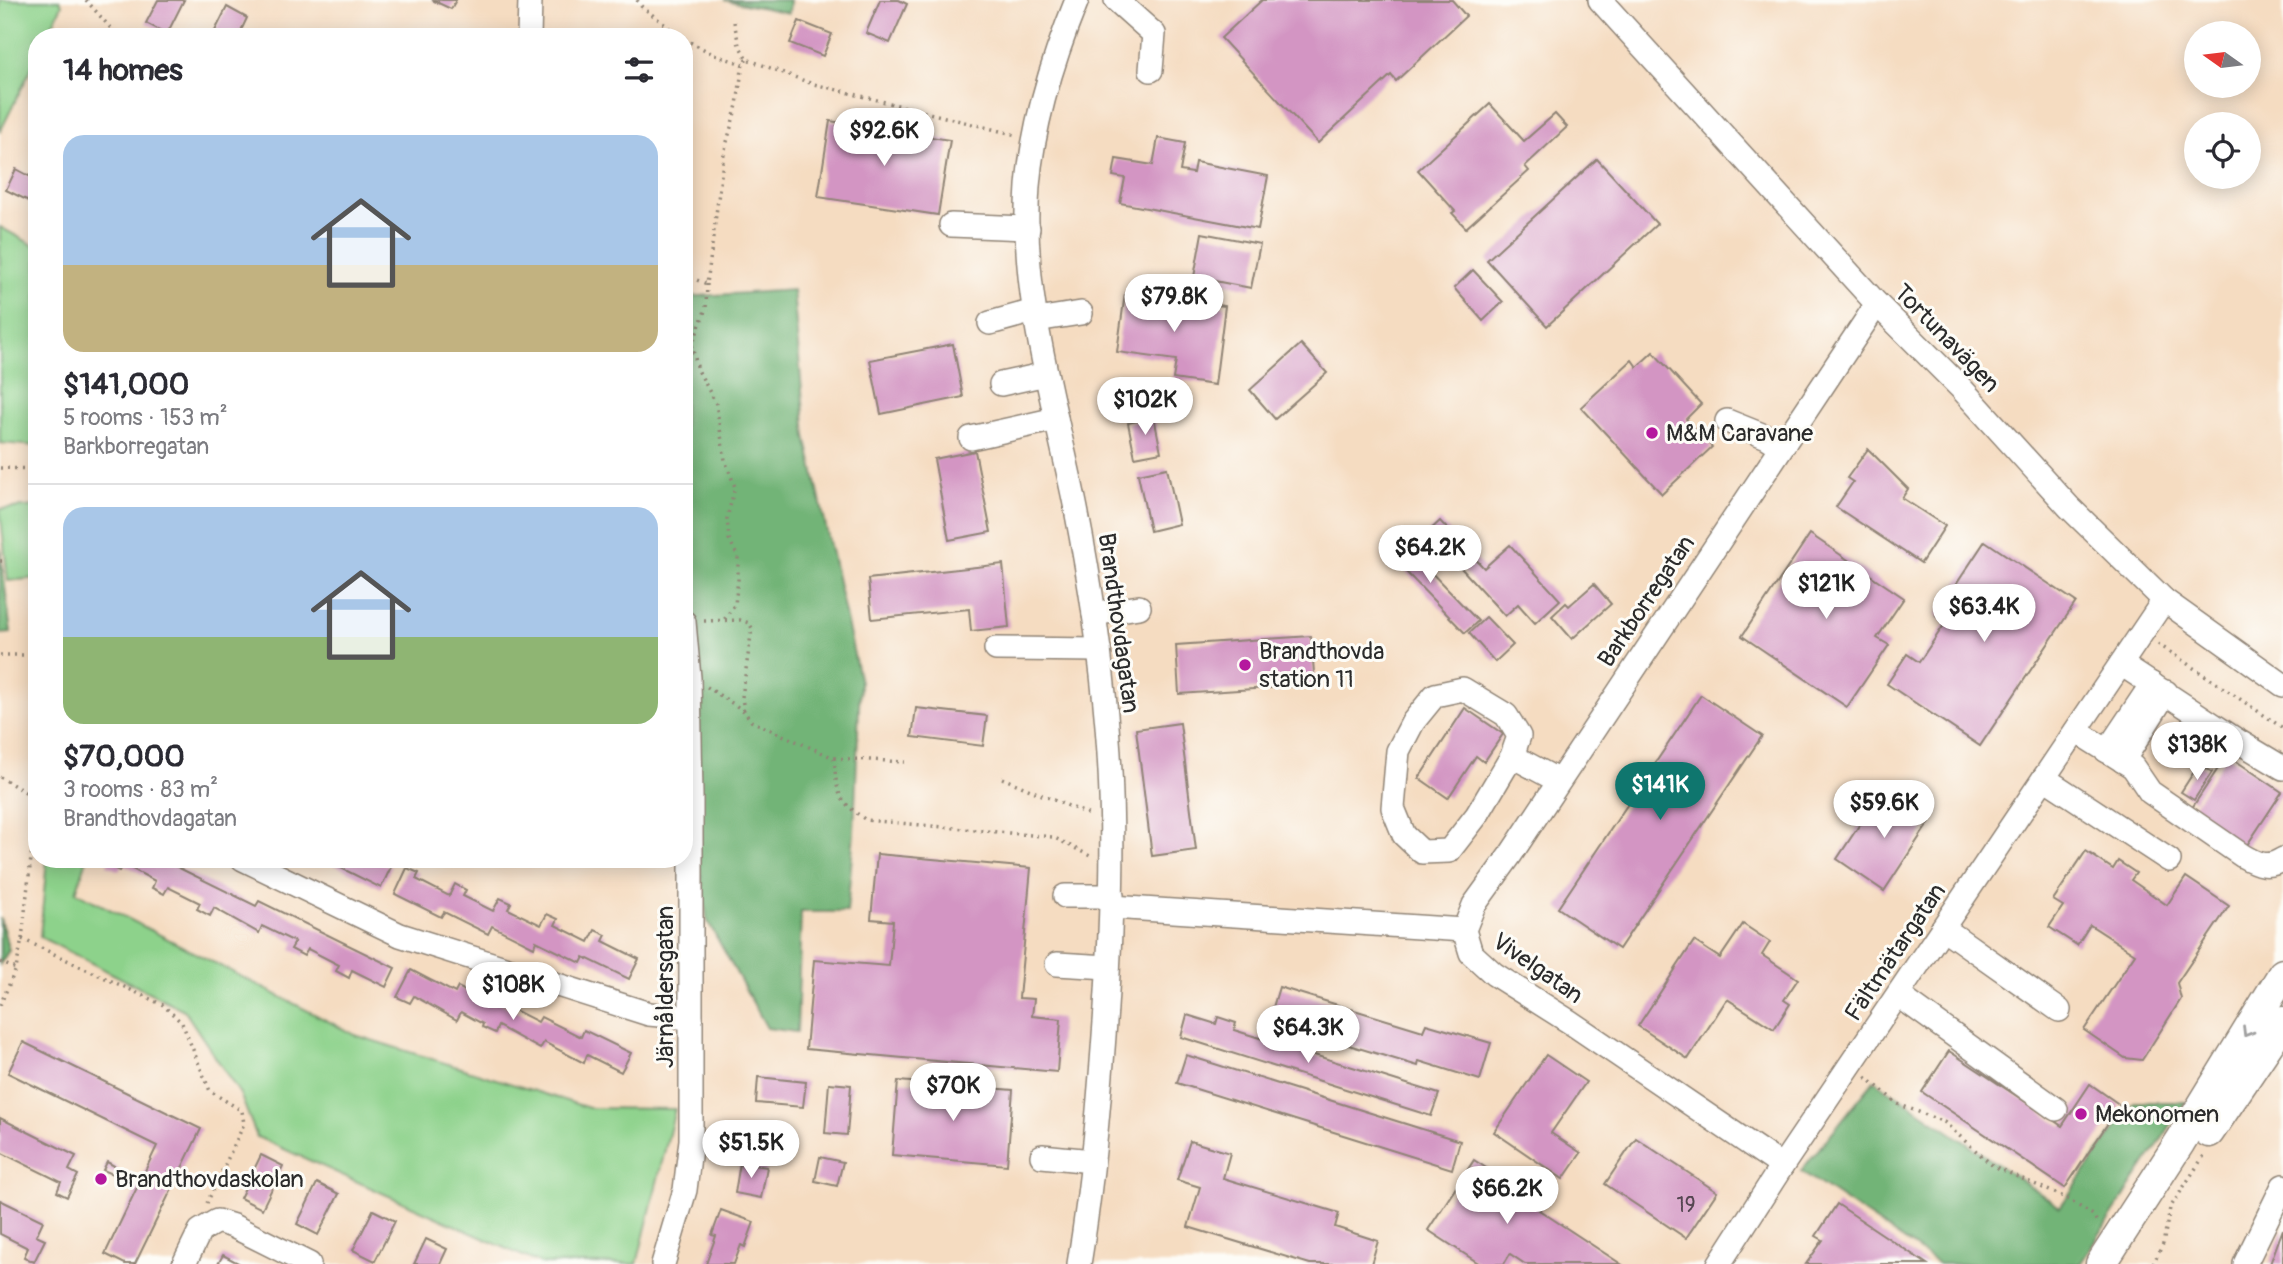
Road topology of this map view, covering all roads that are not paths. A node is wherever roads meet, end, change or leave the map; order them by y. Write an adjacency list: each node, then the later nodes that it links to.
1 (530, 0): 5 (street)
2 (1077, 0): 8 (street, Brandthovdagatan)
3 (1116, 0): 6 (street)
4 (1600, 0): 9 (street, Tortunavägen)
5 (528, 28)
6 (1151, 70)
7 (951, 225): 8 (street)
8 (1028, 228): 11 (street, Brandthovdagatan)
9 (1877, 304): 18 (street, Barkborregatan); 19 (street, Tortunavägen)
10 (1081, 313): 11 (street)
11 (1035, 315): 12 (street); 13 (street, Brandthovdagatan)
12 (990, 323)
13 (1046, 374): 14 (street); 15 (street, Brandthovdagatan)
14 (1001, 384)
15 (1056, 419): 17 (street); 21 (street, Brandthovdagatan)
16 (1727, 421): 18 (street)
17 (971, 438)
18 (1781, 446): 32 (street, Barkborregatan)
19 (2164, 600): 24 (street, Fältmätargatan); 25 (street, Tortunavägen)
20 (1139, 607): 21 (street)
21 (1094, 614): 23 (street, Brandthovdagatan)
22 (996, 649): 23 (street)
23 (1099, 650): 38 (street, Brandthovdagatan)
24 (2120, 664): 26 (street); 27 (street, Fältmätargatan)
25 (2283, 685)
26 (2159, 688): 29 (street); 30 (street)
27 (2076, 731): 29 (street); 31 (street, Fältmätargatan)
28 (1512, 756): 28 (street); 32 (street)
29 (2115, 756): 33 (street)
30 (2283, 768)
31 (2044, 778): 34 (street); 39 (street, Fältmätargatan)
32 (1559, 780): 40 (street, Barkborregatan)
33 (2283, 859)
34 (2169, 860)
35 (262, 868): 46 (street)
36 (689, 868): 46 (street, Järnåldersgatan)
37 (1065, 896): 38 (street, Vivelgatan)
38 (1112, 902): 40 (street, Vivelgatan); 42 (street, Brandthovdagatan)
39 (1943, 928): 44 (street, Fältmätargatan); 45 (street)
40 (1464, 930): 51 (street, Vivelgatan)
41 (1057, 964): 42 (street)
42 (1108, 967): 50 (street, Brandthovdagatan)
43 (2283, 974): 53 (main road, one-way to 53)
44 (1898, 995): 48 (street); 51 (street, Fältmätargatan)
45 (2059, 1010)
46 (691, 1018): 56 (street, Järnåldersgatan)
47 (2283, 1022): 53 (main road)
48 (2056, 1109)
49 (1042, 1156): 50 (street)
50 (1092, 1161): 57 (street, Brandthovdagatan)
51 (1783, 1166): 58 (street, Fältmätargatan)
52 (2283, 1186): 59 (street)
53 (2111, 1258)
54 (184, 1264): 55 (street)
55 (309, 1264)
56 (663, 1264)
57 (1079, 1264)
58 (1719, 1264)
59 (2245, 1264)

